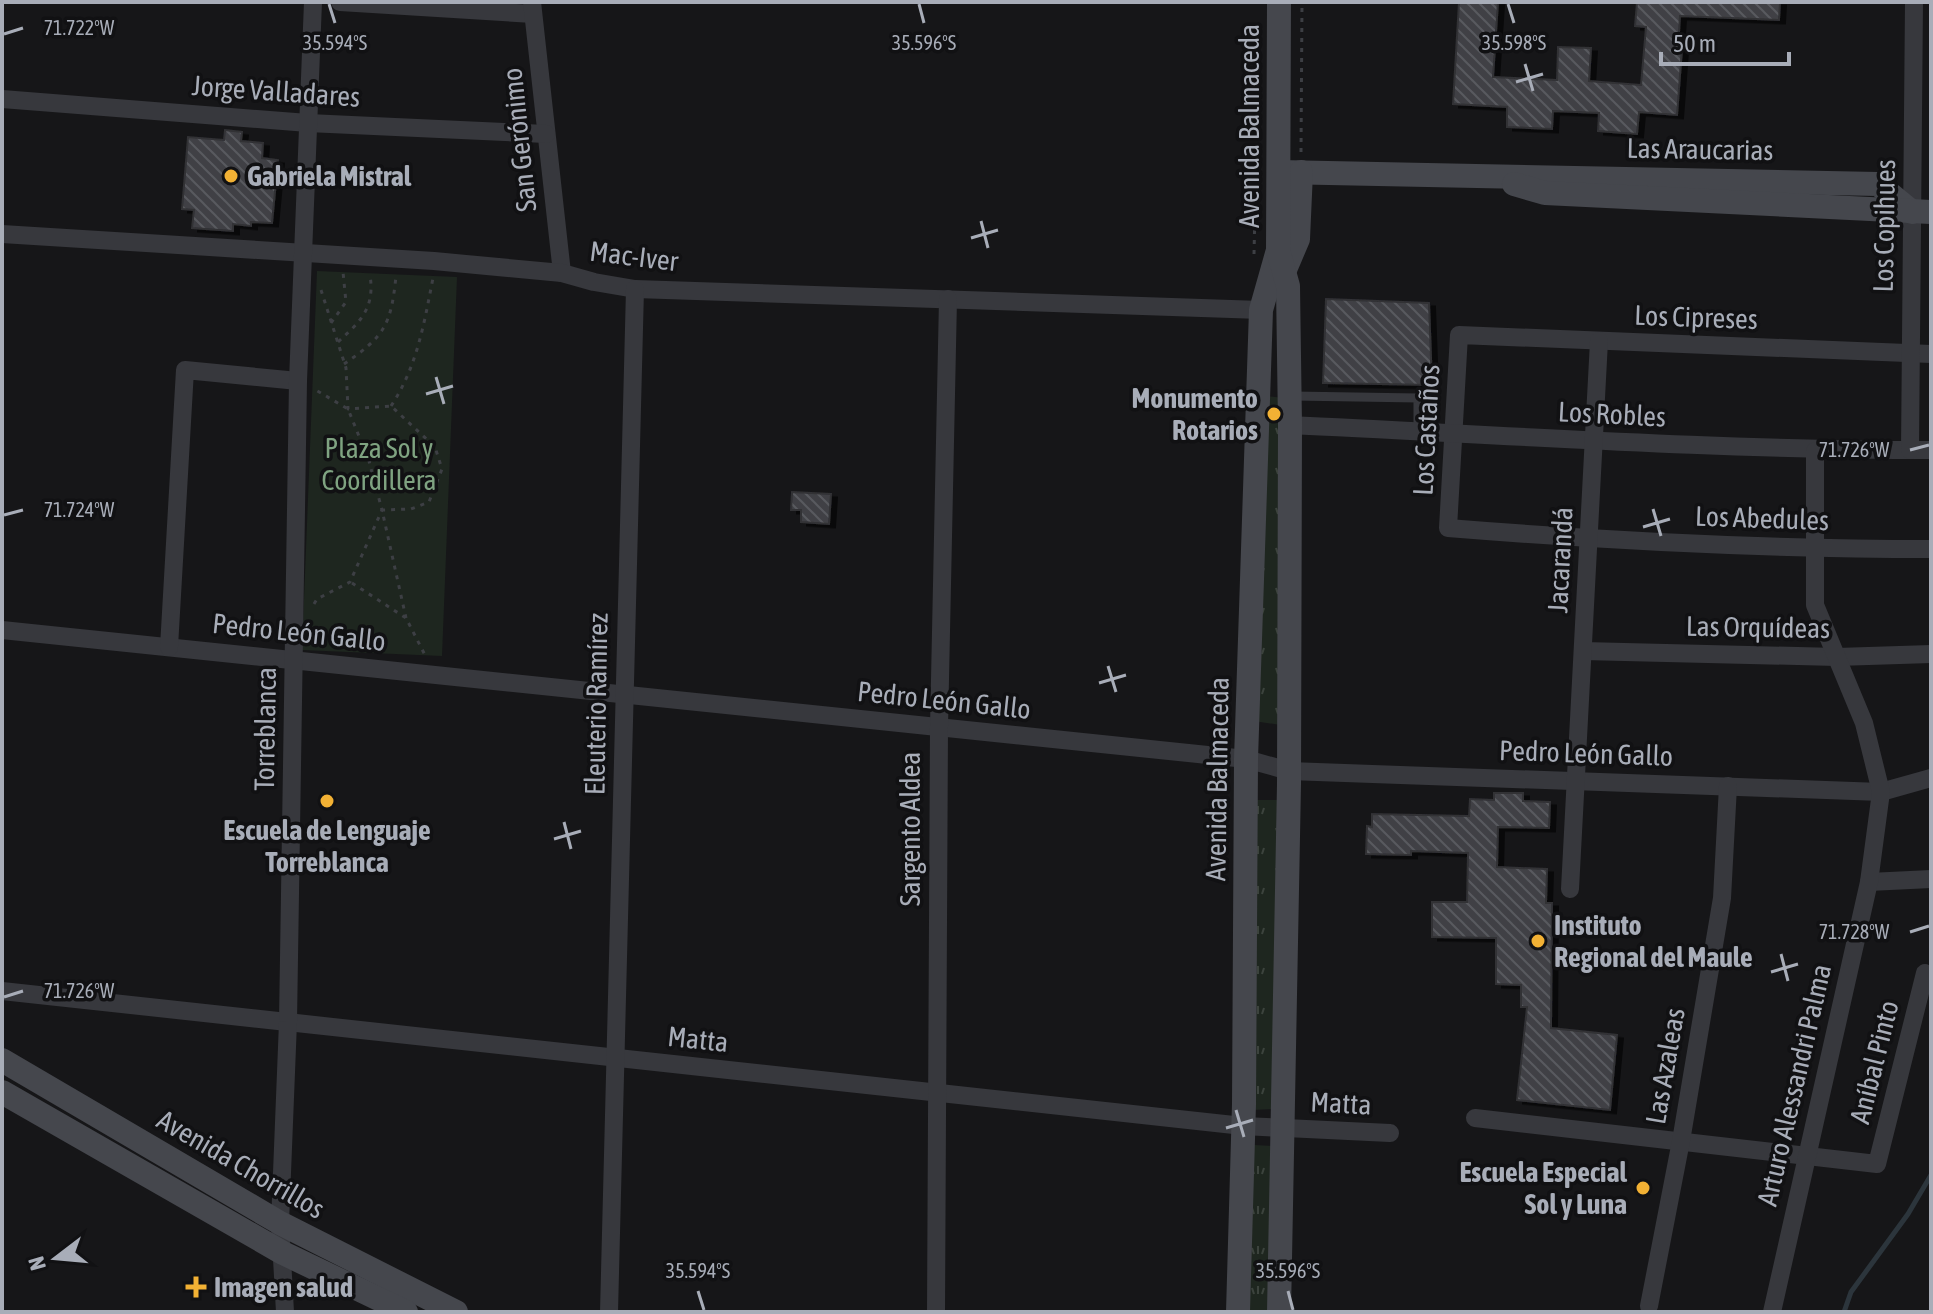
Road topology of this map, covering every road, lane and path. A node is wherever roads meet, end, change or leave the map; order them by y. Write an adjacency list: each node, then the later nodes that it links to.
1 (313, 2): 9 (street, Torreblanca)
2 (340, 2): 6 (street)
3 (1279, 2): 11 (main road, Avenida Balmaceda)
4 (1302, 2): 11 (path)
5 (1914, 2): 7 (street, Los Copihues)
6 (532, 8): 10 (street, San Gerónimo)
7 (1922, 52): 12 (street, Los Copihues)
8 (2, 99): 9 (street, Jorge Valladares)
9 (308, 123): 10 (street, Jorge Valladares); 14 (street, Torreblanca)
10 (546, 134): 21 (street, San Gerónimo)
11 (1279, 170): 12 (main road, Las Araucarias); 15 (path); 17 (main road, Avenida Balmaceda)
12 (1921, 212): 30 (street, Los Copihues)
13 (2, 234): 14 (street, Mac-Iver)
14 (303, 252): 16 (street, Mac-Iver); 33 (street, Torreblanca)
15 (1254, 254)
16 (434, 261): 21 (street, Mac-Iver); 35 (path)
17 (1281, 261): 25 (main road, Avenida Balmaceda); 34 (main road)
18 (368, 264): 29 (path)
19 (396, 267): 32 (path)
20 (341, 268): 26 (path)
21 (562, 273): 23 (street, Mac-Iver)
22 (320, 286): 26 (path)
23 (635, 289): 24 (street, Mac-Iver); 59 (street, Eleuterio Ramírez)
24 (948, 299): 25 (street, Mac-Iver); 60 (street, Sargento Aldea)
25 (1261, 310): 61 (main road, Avenida Balmaceda)
26 (331, 323): 29 (path)
27 (1459, 335): 28 (street, Los Cipreses); 39 (street, Los Castaños)
28 (1599, 341): 30 (street, Los Cipreses); 40 (street, Jacarandá)
29 (338, 342): 32 (path)
30 (1910, 354): 31 (street, Los Cipreses); 41 (street, Los Copihues)
31 (1931, 354)
32 (344, 364): 36 (path)
33 (298, 381): 36 (path); 53 (street); 57 (street, Torreblanca)
34 (1289, 396): 37 (main road); 38 (lane)
35 (391, 406): 36 (path); 44 (path)
36 (348, 409): 44 (path)
37 (1290, 425): 38 (street, Los Robles); 62 (main road)
38 (1418, 430): 39 (street, Los Robles)
39 (1454, 431): 40 (street, Los Robles); 45 (street, Los Castaños)
40 (1594, 442): 43 (street, Los Robles); 46 (street, Jacarandá)
41 (1910, 450): 42 (street, Los Robles); 43 (street, Los Robles)
42 (1931, 450)
43 (1815, 451): 47 (street, Arturo Alessandri Palma)
44 (382, 510): 49 (path); 51 (path)
45 (1448, 528): 46 (street, Los Abedules)
46 (1589, 539): 47 (street, Los Abedules); 54 (street, Jacarandá)
47 (1814, 549): 48 (street, Los Abedules); 56 (street, Arturo Alessandri Palma)
48 (1931, 549)
49 (350, 582): 50 (path); 51 (path)
50 (317, 599)
51 (406, 618): 58 (path)
52 (2, 630): 53 (street, Pedro León Gallo)
53 (169, 647): 57 (street, Pedro León Gallo)
54 (1583, 651): 56 (street, Las Orquídeas); 64 (street, Jacarandá)
55 (1931, 654): 56 (street, Las Orquídeas)
56 (1837, 657): 66 (street, Arturo Alessandri Palma)
57 (294, 660): 58 (street, Pedro León Gallo); 72 (street, Torreblanca)
58 (445, 676): 59 (street, Pedro León Gallo)
59 (624, 694): 60 (street, Pedro León Gallo); 73 (street, Eleuterio Ramírez)
60 (939, 727): 61 (street, Pedro León Gallo); 76 (street, Sargento Aldea)
61 (1246, 759): 62 (street, Pedro León Gallo); 78 (main road, Avenida Balmaceda)
62 (1289, 771): 64 (street, Pedro León Gallo); 79 (main road)
63 (1931, 778): 66 (street)
64 (1576, 781): 65 (street, Pedro León Gallo); 69 (street, Jacarandá)
65 (1728, 786): 66 (street, Pedro León Gallo); 81 (street, Las Azaleas)
66 (1881, 792): 68 (street, Arturo Alessandri Palma)
67 (1931, 879): 68 (street)
68 (1869, 882): 82 (street, Arturo Alessandri Palma)
69 (1570, 889)
70 (1925, 973): 82 (street, Aníbal Pinto)
71 (2, 991): 72 (street, Matta)
72 (288, 1022): 73 (street, Matta); 83 (street, Torreblanca)
73 (615, 1058): 76 (street, Matta); 89 (street, Eleuterio Ramírez)
74 (2, 1060): 83 (main road, Avenida Chorrillos)
75 (2, 1092): 84 (main road, Avenida Chorrillos)
76 (937, 1093): 78 (street, Matta); 90 (street, Sargento Aldea)
77 (1475, 1118): 81 (street)
78 (1243, 1126): 79 (street, Matta); 91 (main road, Avenida Balmaceda)
79 (1281, 1128): 80 (street, Matta); 92 (main road)
80 (1390, 1133)
81 (1681, 1141): 82 (street); 85 (street, Las Azaleas)
82 (1806, 1156): 93 (street, Arturo Alessandri Palma)
83 (280, 1223): 84 (street, Torreblanca); 88 (main road, Avenida Chorrillos)
84 (283, 1253): 86 (street, Torreblanca); 87 (main road, Avenida Chorrillos)
85 (1649, 1306)
86 (285, 1312)
87 (406, 1312)
88 (456, 1312)
89 (609, 1312)
90 (936, 1312)
91 (1238, 1312)
92 (1279, 1312)
93 (1772, 1312)

